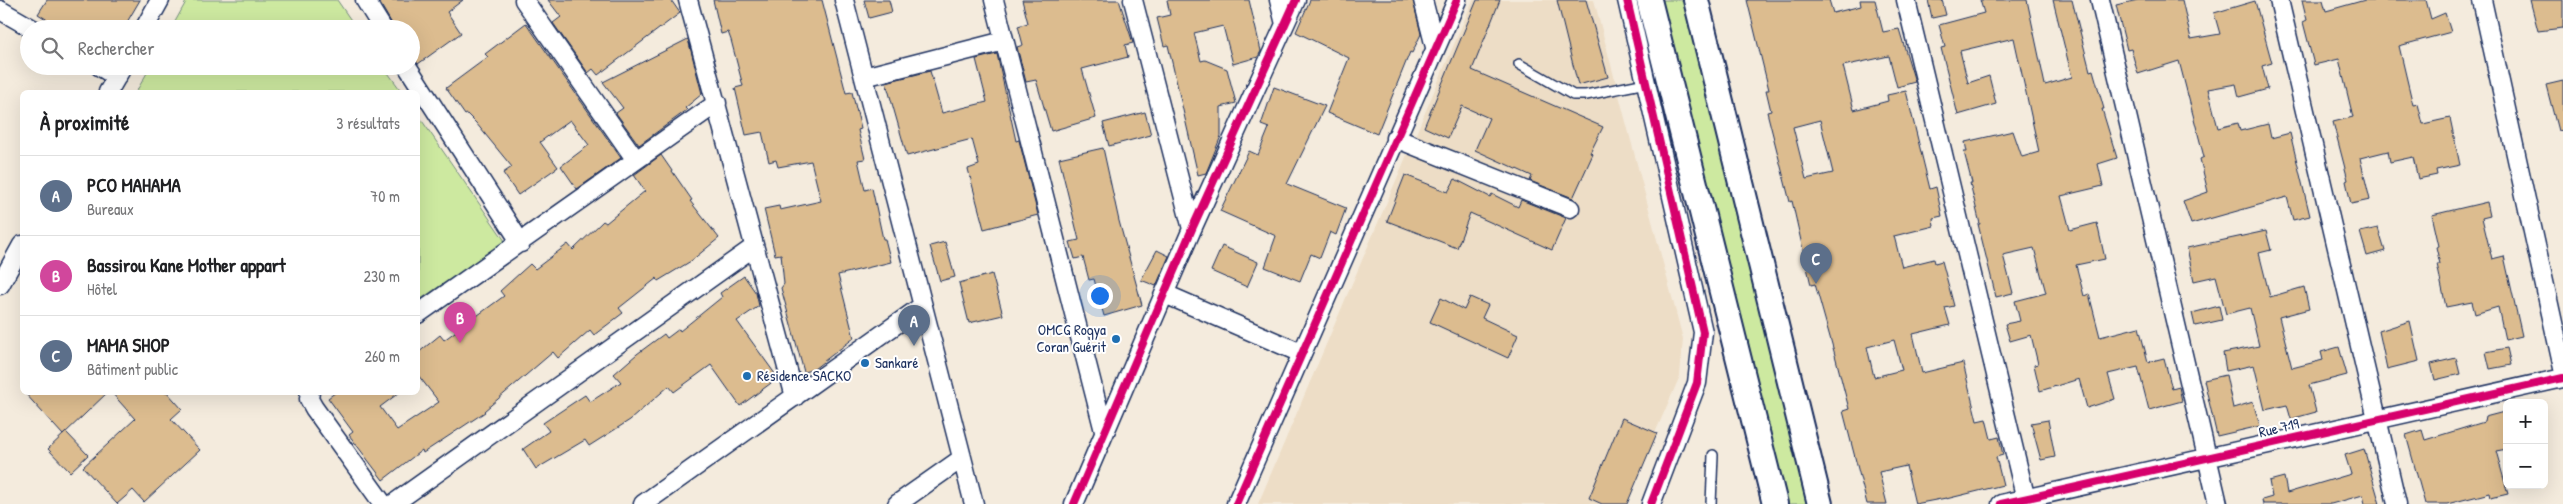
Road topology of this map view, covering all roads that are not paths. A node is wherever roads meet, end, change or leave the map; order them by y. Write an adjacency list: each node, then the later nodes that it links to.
1 (160, 0): 20 (street)
2 (365, 0): 21 (street)
3 (524, 0): 34 (street)
4 (688, 0): 32 (street)
5 (844, 0): 29 (street)
6 (994, 0): 24 (street)
7 (1133, 0): 36 (street)
8 (1279, 0): 23 (street)
9 (1296, 0): 23 (street)
10 (1423, 0): 25 (street)
11 (1457, 0): 25 (street)
12 (1627, 0): 30 (street)
13 (1649, 0): 64 (main road)
14 (1696, 0): 65 (main road)
15 (1906, 0): 54 (street)
16 (2100, 0): 53 (street)
17 (2279, 0): 49 (street)
18 (2482, 0): 45 (street)
19 (0, 10): 22 (street)
20 (149, 20)
21 (377, 20)
22 (20, 22)
23 (1285, 24): 36 (street)
24 (1004, 41): 29 (street); 50 (street)
25 (1435, 47): 33 (street)
26 (1519, 64): 30 (lane)
27 (118, 75): 31 (street)
28 (414, 75): 37 (street)
29 (864, 77): 42 (street)
30 (1646, 83): 62 (street)
31 (109, 90)
32 (717, 103): 34 (street); 38 (street)
33 (1395, 138): 35 (street); 44 (street)
34 (636, 160): 37 (street)
35 (1570, 208)
36 (1192, 229): 41 (street)
37 (521, 243): 43 (street)
38 (754, 248): 48 (street); 56 (street)
39 (20, 249): 40 (street)
40 (0, 285)
41 (1165, 294): 44 (street); 50 (street)
42 (922, 306): 48 (street); 52 (street)
43 (420, 313)
44 (1301, 353): 61 (street)
45 (2563, 368)
46 (2563, 378): 49 (street, Rue 719)
47 (310, 395): 55 (street)
48 (795, 397): 57 (street)
49 (2377, 420): 53 (street, Rue 719); 68 (street)
50 (1104, 432): 60 (street)
51 (1713, 455): 63 (lane)
52 (962, 458): 58 (street); 59 (street)
53 (2208, 458): 54 (street, Rue 719); 67 (street)
54 (2026, 502): 66 (street, Rue 719)
55 (383, 504)
56 (393, 504)
57 (643, 504)
58 (897, 504)
59 (974, 504)
60 (1074, 504)
61 (1236, 504)
62 (1651, 504)
63 (1711, 504)
64 (1775, 504)
65 (1820, 504)
66 (2001, 504)
67 (2218, 504)
68 (2397, 504)

